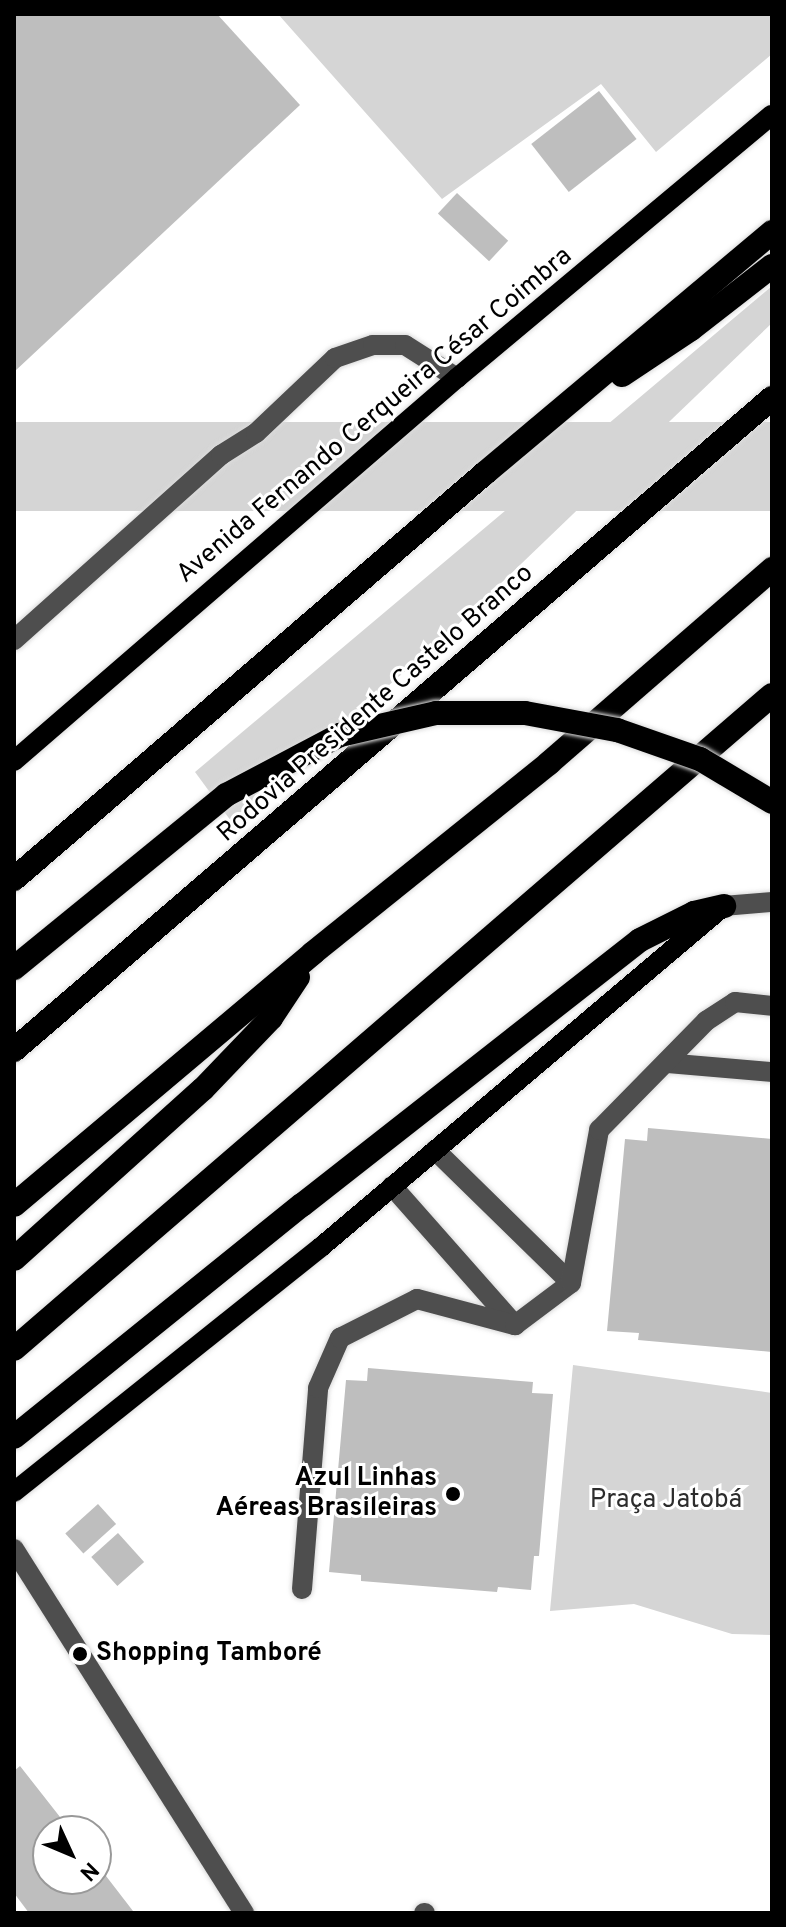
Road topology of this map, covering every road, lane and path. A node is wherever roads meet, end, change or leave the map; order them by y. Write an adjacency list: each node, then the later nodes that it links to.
1 (772, 115): 4 (main road, Avenida Fernando Cerqueira César Coimbra)
2 (772, 232): 6 (highway)
3 (772, 266): 6 (highway)
4 (457, 378): 8 (street); 10 (main road, Avenida Fernando Cerqueira César Coimbra)
5 (772, 398): 18 (highway, Rodovia Presidente Castelo Branco)
6 (518, 444): 12 (highway)
7 (772, 569): 15 (highway)
8 (14, 640)
9 (772, 695): 27 (highway)
10 (14, 761)
11 (772, 802): 16 (highway, bridge)
12 (14, 879)
13 (772, 902): 14 (street)
14 (724, 906): 21 (main road); 28 (highway)
15 (313, 953): 23 (highway); 24 (highway)
16 (14, 968)
17 (772, 1006): 19 (street)
18 (14, 1050)
19 (666, 1063): 20 (street); 25 (street)
20 (772, 1072)
21 (435, 1150): 22 (main road); 25 (street)
22 (392, 1186): 26 (street); 29 (main road)
23 (14, 1205)
24 (14, 1259)
25 (571, 1283): 26 (street)
26 (515, 1325): 31 (street)
27 (14, 1349)
28 (14, 1437)
29 (14, 1492)
30 (14, 1549): 32 (street)
31 (302, 1589)
32 (244, 1913)

